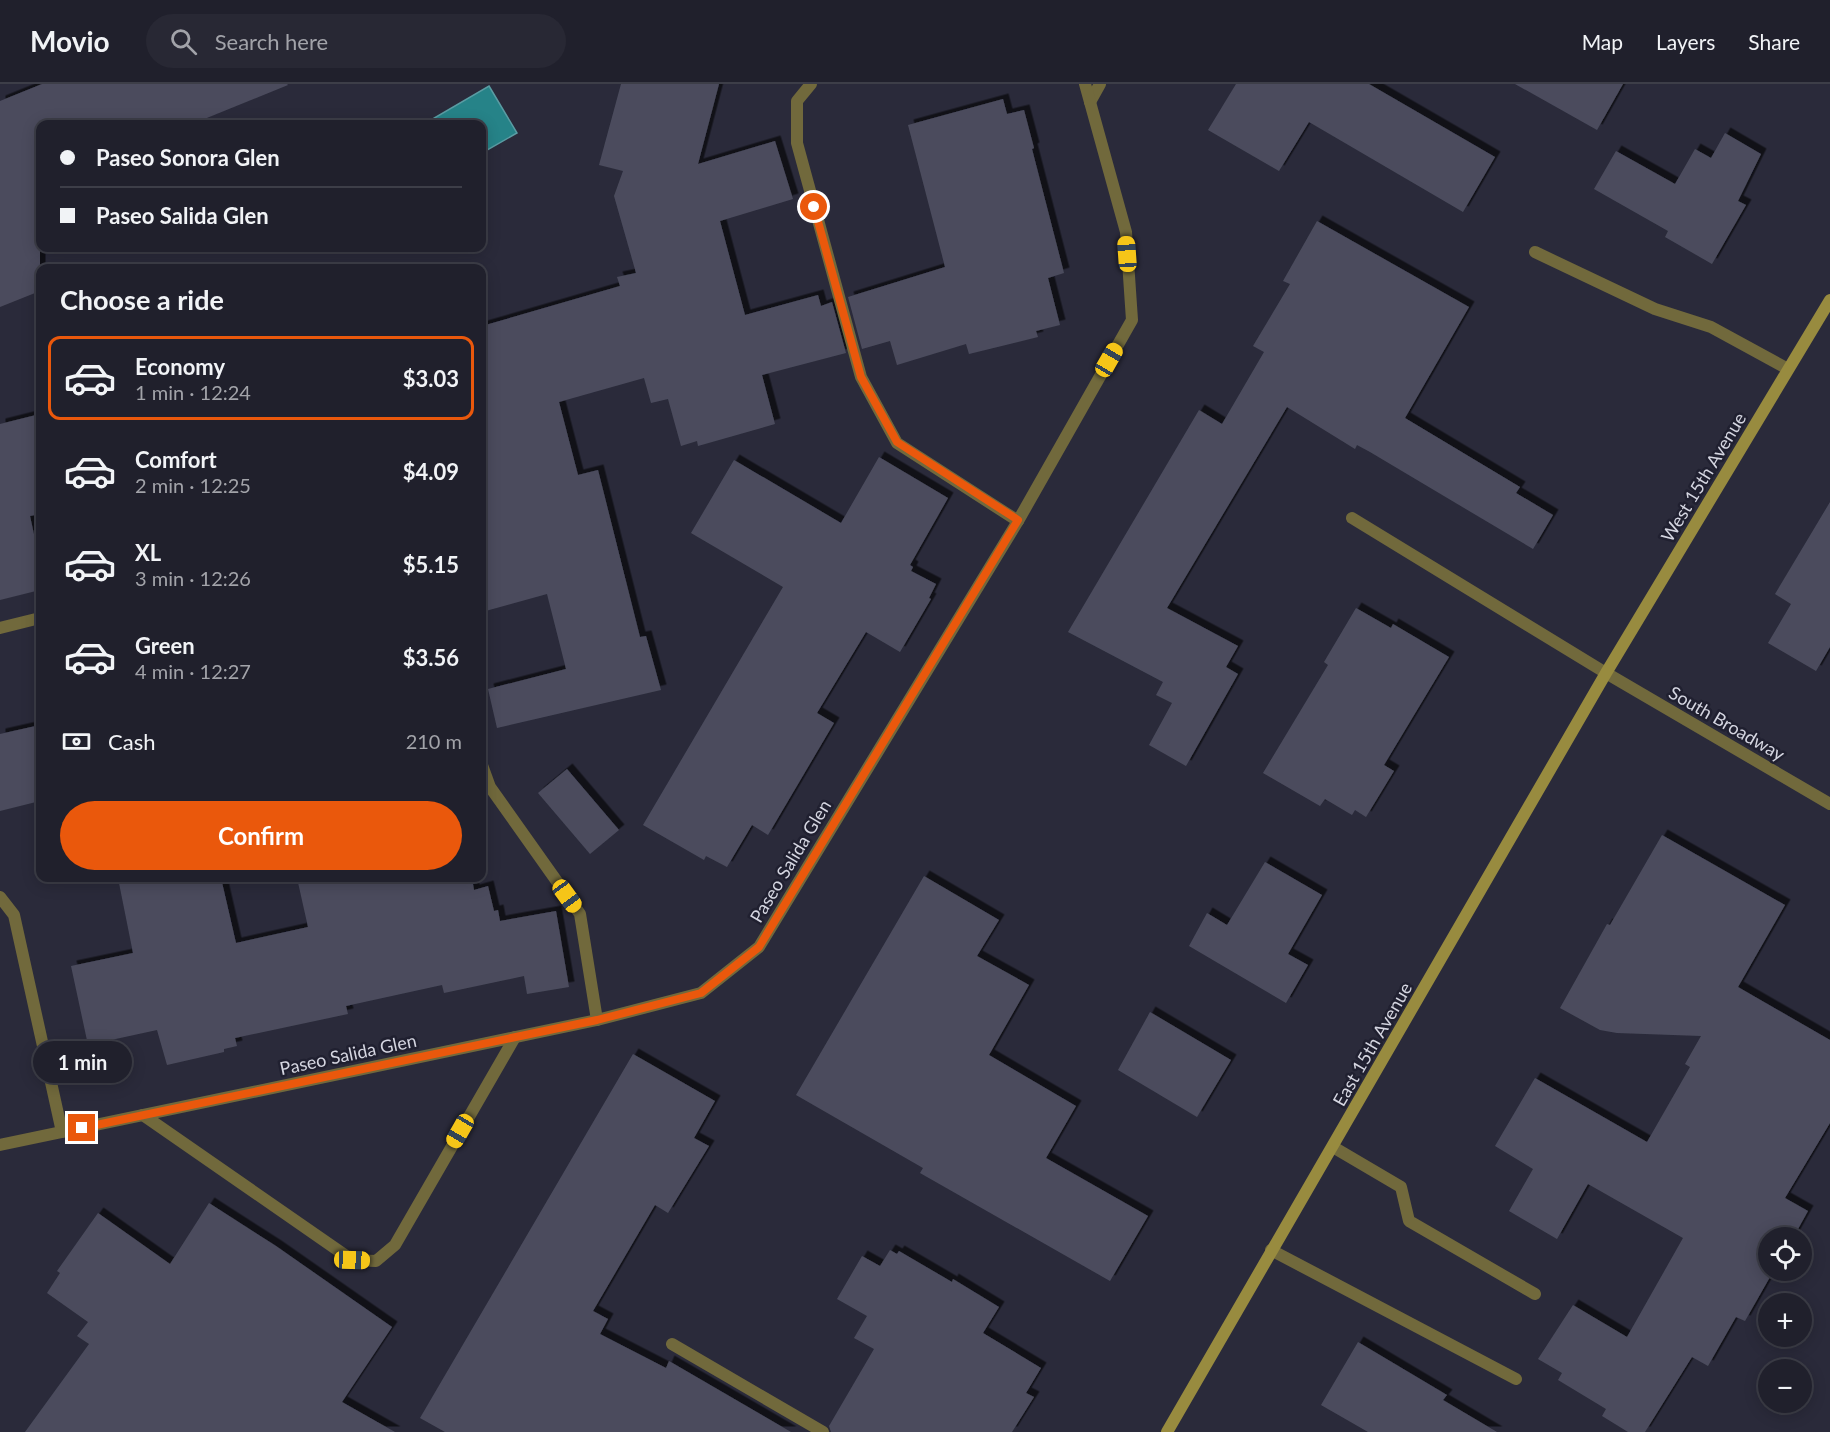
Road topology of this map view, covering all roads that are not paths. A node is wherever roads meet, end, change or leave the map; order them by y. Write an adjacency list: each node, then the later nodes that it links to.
1 (811, 84): 9 (street)
2 (1085, 84): 4 (street, Paseo Salida Glen)
3 (1100, 84): 4 (street)
4 (1090, 102): 9 (street, Paseo Salida Glen)
5 (1535, 252): 7 (street)
6 (1830, 300): 7 (street, West 15th Avenue)
7 (1788, 369): 12 (street, West 15th Avenue)
8 (1352, 518): 12 (street, South Broadway)
9 (1018, 520): 16 (street, Paseo Salida Glen)
10 (36, 619): 11 (street)
11 (0, 628)
12 (1606, 673): 14 (street, South Broadway); 21 (street, East 15th Avenue)
13 (486, 776): 16 (street)
14 (1830, 804)
15 (0, 897): 19 (street)
16 (597, 1020): 17 (street, Paseo Salida Glen)
17 (515, 1037): 18 (street, Paseo Salida Glen); 18 (street)
18 (143, 1115): 19 (street, Paseo Salida Glen)
19 (62, 1132): 20 (street, Paseo Salida Glen)
20 (0, 1145)
21 (1333, 1147): 22 (street, East 15th Avenue); 23 (street)
22 (1271, 1250): 25 (street); 27 (street, East 15th Avenue)
23 (1535, 1294)
24 (672, 1344): 26 (street)
25 (1516, 1379)
26 (823, 1432)
27 (1167, 1432)

